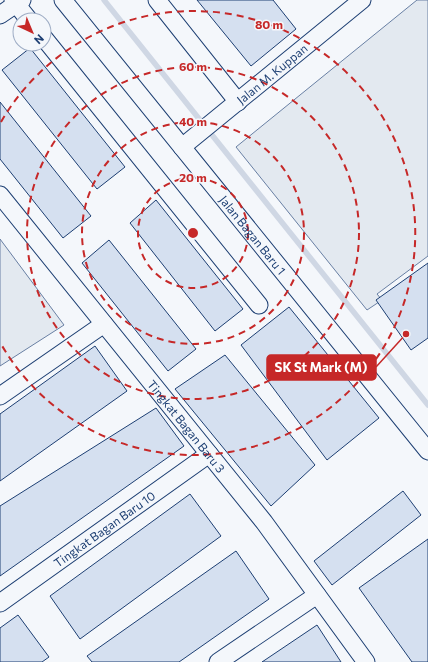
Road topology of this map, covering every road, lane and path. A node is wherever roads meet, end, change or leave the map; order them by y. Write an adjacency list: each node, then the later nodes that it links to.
1 (63, 0): 9 (street, Jalan Bagan Baru 1)
2 (157, 0): 8 (street)
3 (362, 0): 8 (street, Jalan M. Kuppan)
4 (17, 1): 5 (street); 6 (street)
5 (24, 12)
6 (0, 15)
7 (52, 48): 11 (street)
8 (238, 102): 9 (street, Jalan M. Kuppan)
9 (182, 147): 14 (street, Jalan Bagan Baru 1)
10 (0, 195): 12 (street, Tingkat Bagan Baru 3)
11 (260, 305)
12 (104, 324): 13 (street); 15 (street, Tingkat Bagan Baru 3)
13 (0, 396)
14 (428, 451)
15 (209, 454): 16 (street, Tingkat Bagan Baru 3); 17 (street, Tingkat Bagan Baru 10)
16 (317, 595): 18 (street); 19 (street, Tingkat Bagan Baru 3)
17 (0, 602)
18 (218, 662)
19 (366, 662)

